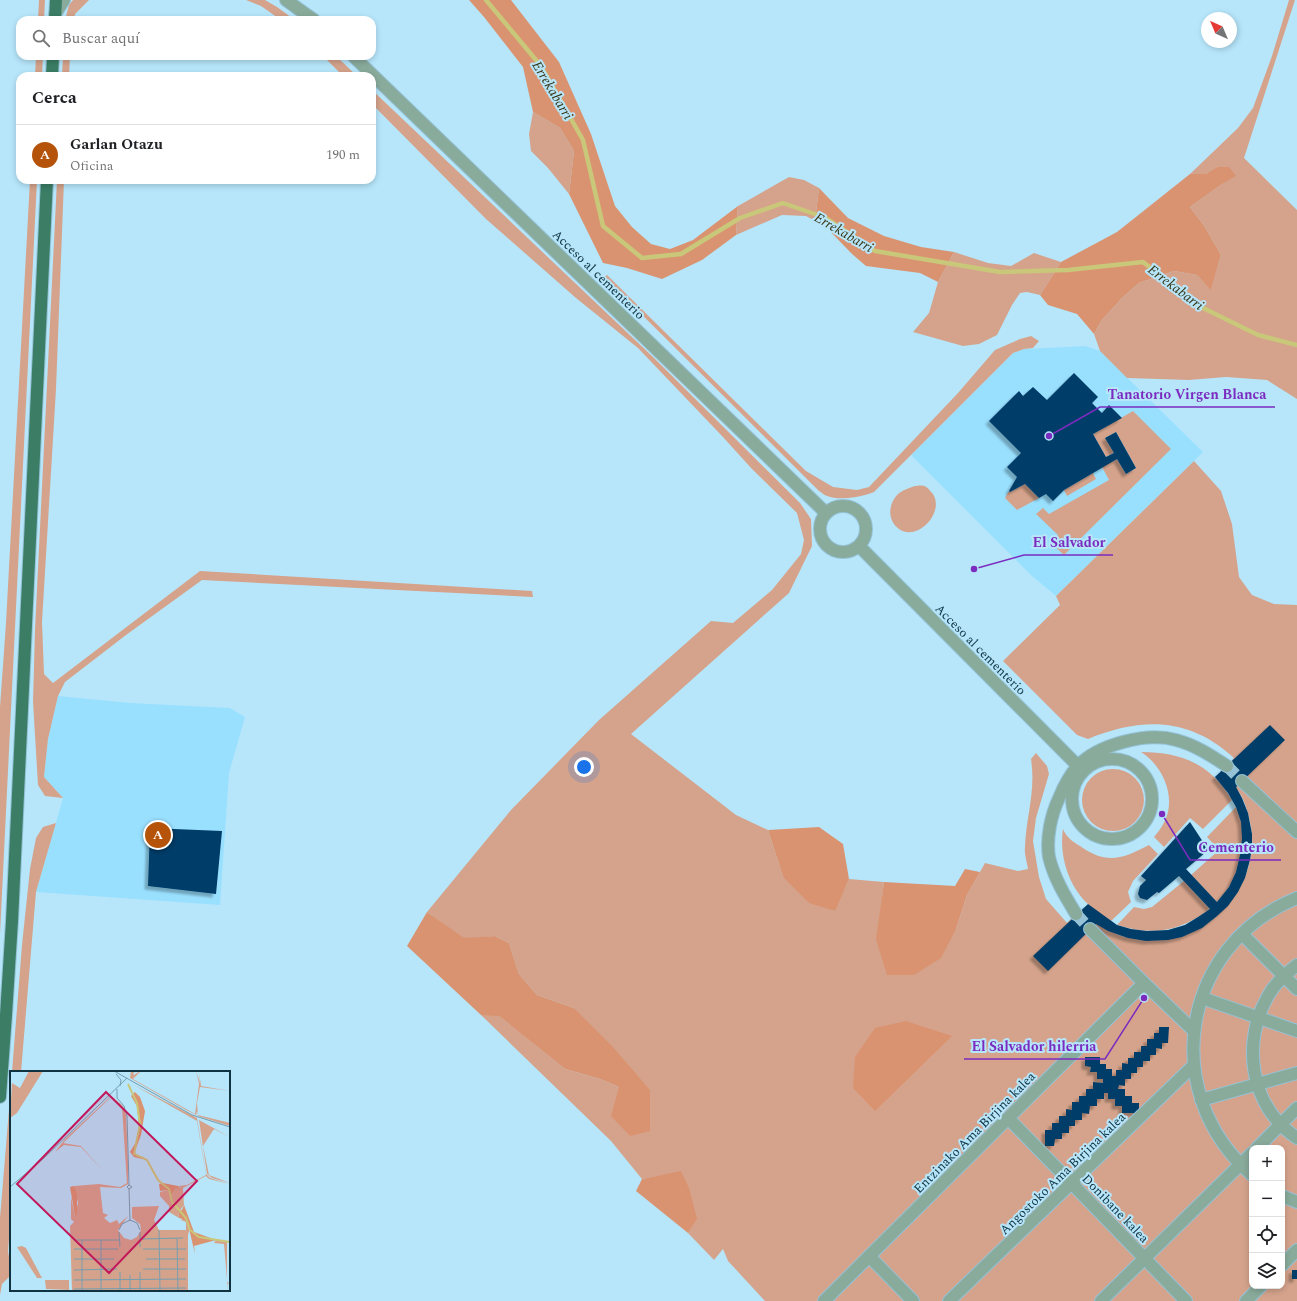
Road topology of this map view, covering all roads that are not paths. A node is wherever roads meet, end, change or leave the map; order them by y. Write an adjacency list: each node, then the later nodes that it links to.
1 (56, 0): 4 (main road)
2 (64, 0): 5 (street)
3 (286, 0): 6 (street)
4 (55, 16)
5 (56, 16)
6 (308, 16)
7 (53, 60): 9 (main road)
8 (357, 60): 10 (street, Acceso al cementerio)
9 (52, 72)
10 (370, 72)
11 (376, 78): 13 (street, Acceso al cementerio)
12 (47, 184): 34 (main road)
13 (826, 513): 14 (street); 14 (street)
14 (859, 546): 16 (street, Acceso al cementerio)
15 (1226, 766): 16 (street)
16 (1080, 769): 16 (street); 20 (street)
17 (1242, 781): 18 (street)
18 (1295, 827)
19 (1297, 898): 22 (street)
20 (1076, 914)
21 (1090, 929): 25 (street)
22 (1242, 934): 24 (street); 27 (street)
23 (1297, 965): 24 (street)
24 (1284, 976): 26 (street); 28 (street)
25 (1144, 983): 29 (street); 37 (street, Entzinako Ama Birjina kalea)
26 (1297, 989)
27 (1202, 998): 28 (street); 29 (street)
28 (1258, 1017): 30 (street); 33 (street)
29 (1194, 1031): 31 (street)
30 (1297, 1031)
31 (1194, 1065): 35 (street); 44 (street, Angostoko Ama Birjina kalea)
32 (1297, 1073): 33 (street)
33 (1257, 1084): 35 (street); 38 (street)
34 (0, 1097)
35 (1201, 1100): 42 (street)
36 (1297, 1108): 38 (street)
37 (1008, 1118): 44 (street, Donibane kalea); 48 (street, Entzinako Ama Birjina kalea)
38 (1281, 1124): 39 (street); 40 (street)
39 (1297, 1138)
40 (1260, 1145)
41 (1249, 1155): 42 (street)
42 (1240, 1165): 43 (street); 49 (street)
43 (1249, 1172)
44 (1072, 1183): 49 (street, Donibane kalea); 54 (street, Angostoko Ama Birjina kalea)
45 (1285, 1197): 46 (street)
46 (1297, 1202)
47 (1297, 1250): 50 (street)
48 (869, 1256): 52 (street, Entzinako Ama Birjina kalea); 53 (street)
49 (1145, 1258): 55 (street); 56 (street, Donibane kalea)
50 (1285, 1262)
51 (1258, 1289): 57 (street)
52 (824, 1301)
53 (913, 1301)
54 (949, 1301)
55 (1101, 1301)
56 (1186, 1301)
57 (1246, 1301)

